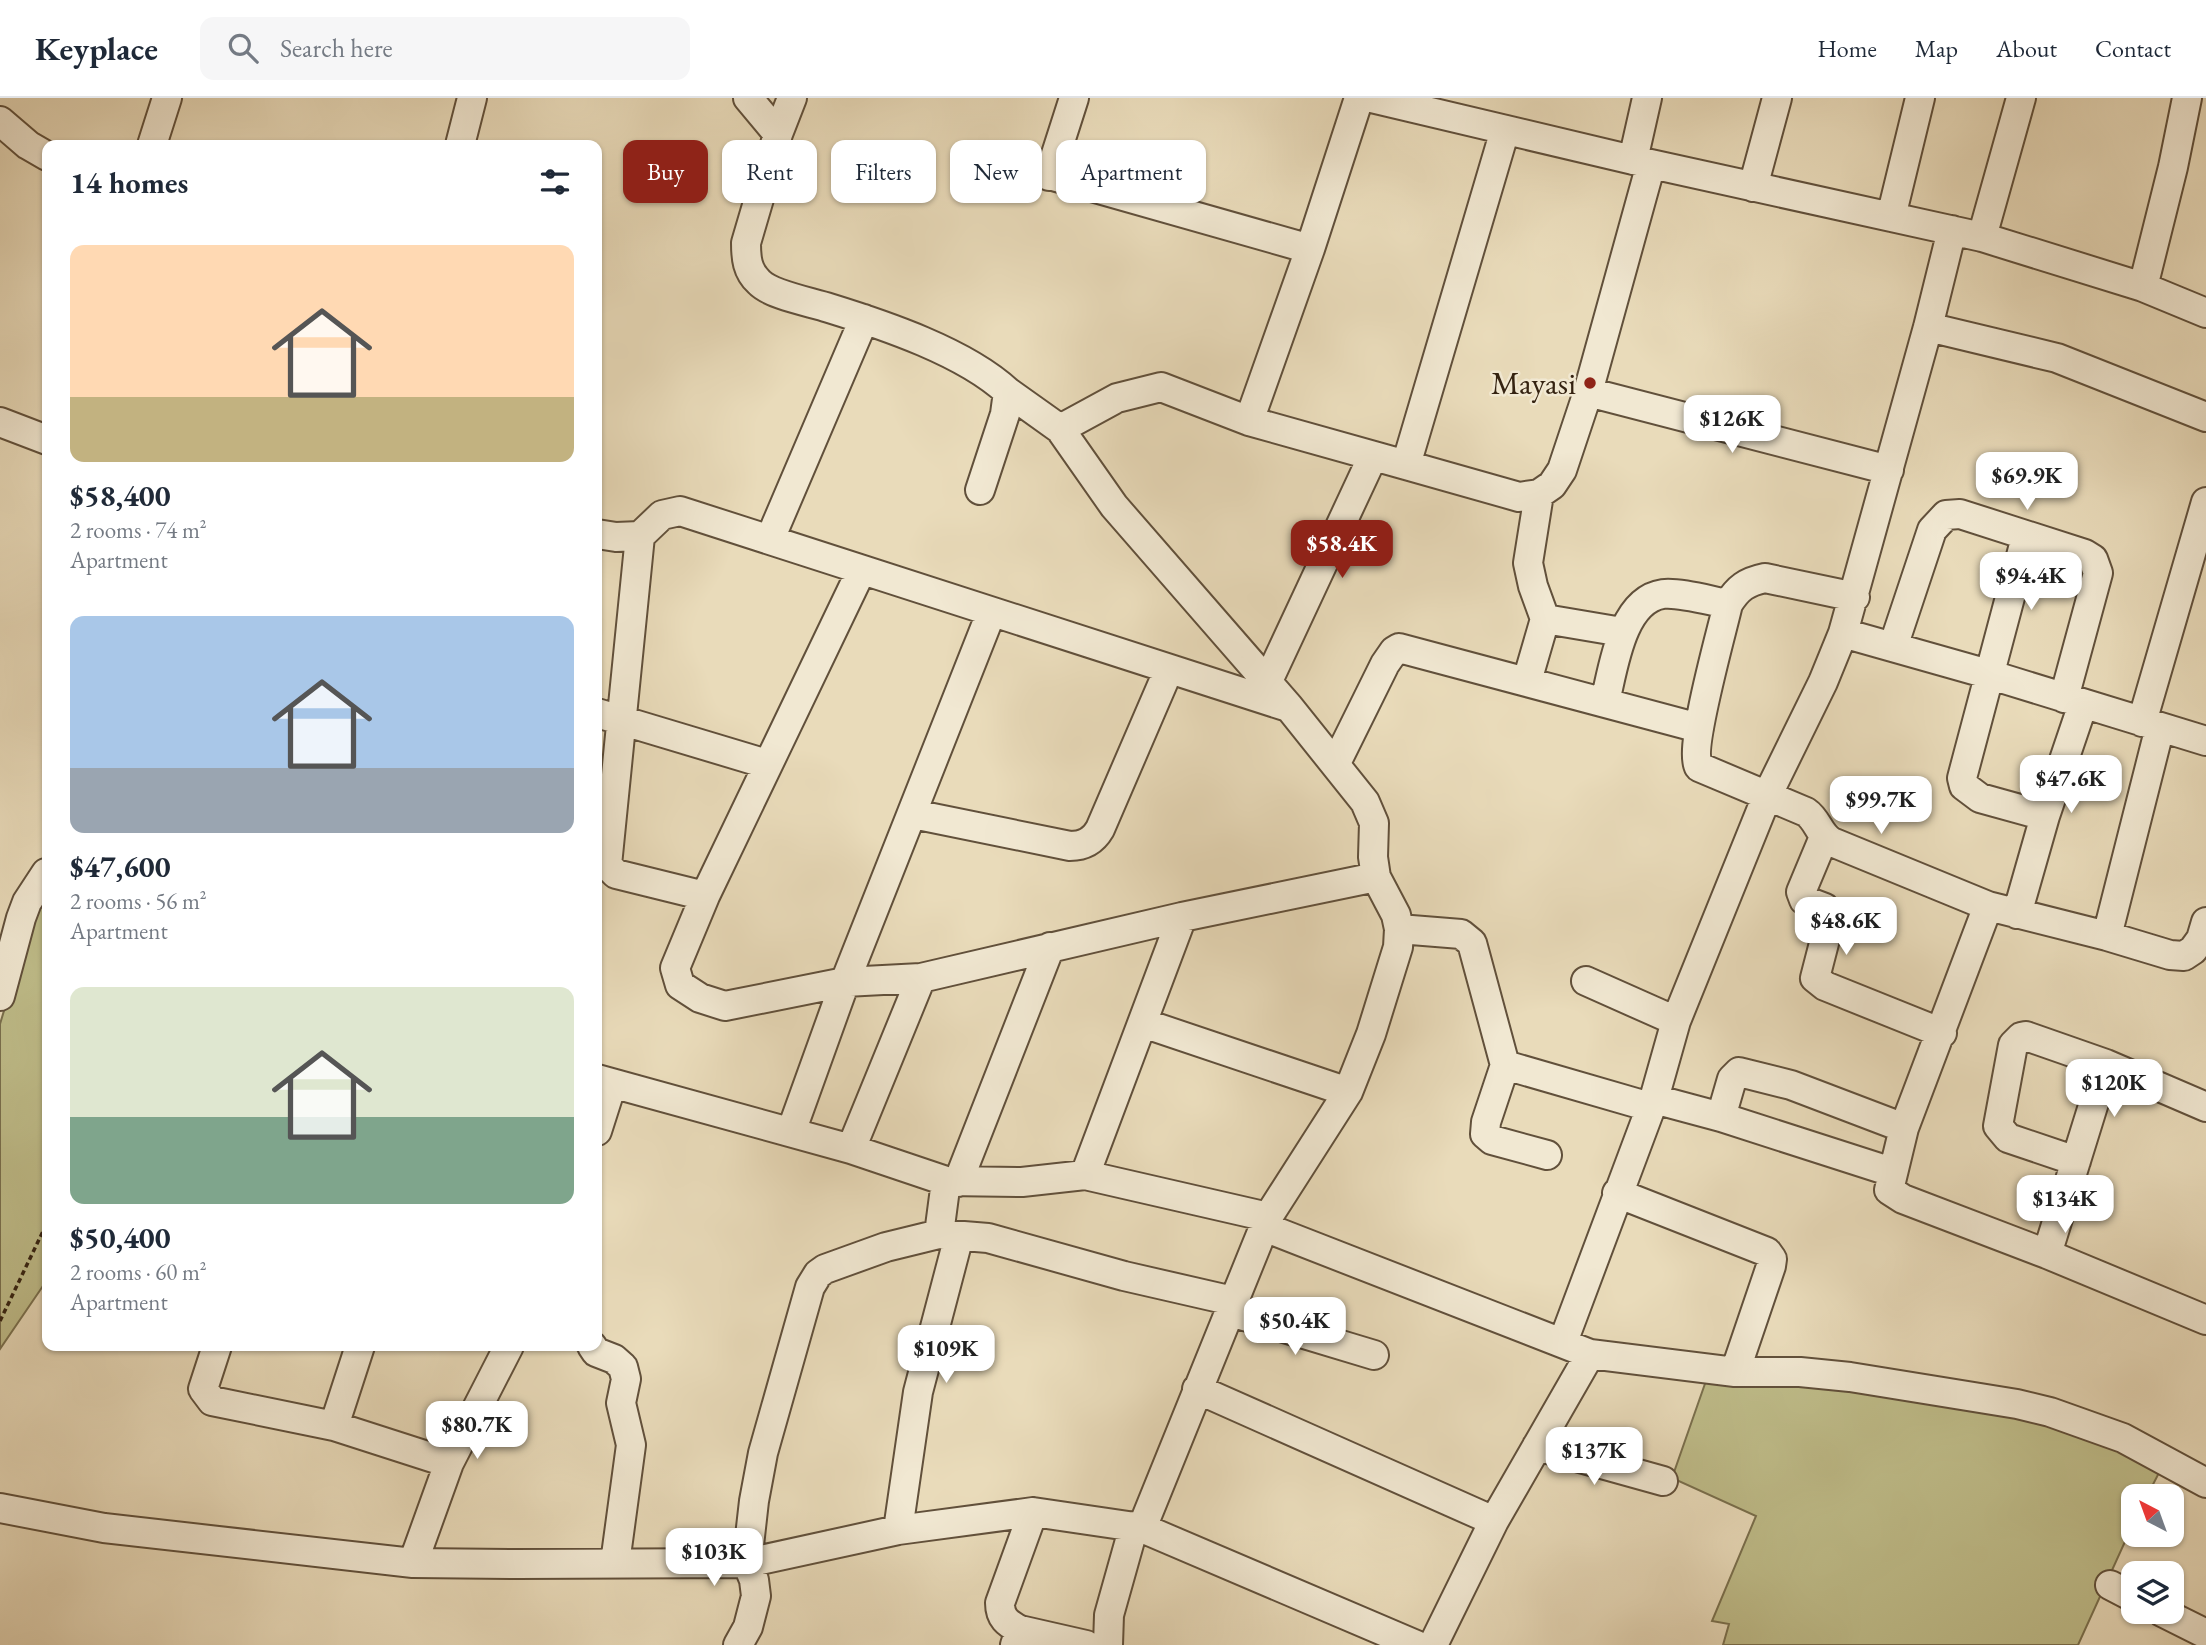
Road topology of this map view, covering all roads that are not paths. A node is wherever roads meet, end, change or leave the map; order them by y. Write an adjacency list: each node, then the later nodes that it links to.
1 (167, 98): 16 (street)
2 (748, 98): 15 (street)
3 (792, 98): 15 (street)
4 (1074, 98): 21 (street)
5 (1359, 98): 26 (street)
6 (1371, 98): 14 (street)
7 (1647, 98): 19 (street)
8 (1777, 98): 22 (street)
9 (1920, 98): 23 (street)
10 (2021, 98): 25 (street)
11 (2187, 98): 27 (street)
12 (465, 99): 17 (street)
13 (0, 121): 18 (street)
14 (1504, 130): 19 (street); 39 (street)
15 (778, 134): 29 (street)
16 (154, 140)
17 (461, 140)
18 (42, 153)
19 (1642, 162): 22 (street); 32 (street)
20 (1042, 174): 21 (street)
21 (1049, 176): 26 (street)
22 (1753, 187): 23 (street)
23 (1891, 217): 24 (street)
24 (1952, 230): 25 (street); 30 (street)
25 (1982, 237): 27 (street)
26 (1310, 249): 34 (street)
27 (2143, 287): 28 (street)
28 (2203, 304)
29 (864, 319): 31 (street); 47 (street)
30 (1928, 327): 33 (street); 40 (street)
31 (1008, 392): 36 (street); 41 (street)
32 (1588, 392): 40 (street); 42 (street)
33 (2206, 417)
34 (1250, 421): 36 (street); 38 (street)
35 (0, 422): 37 (street)
36 (1060, 429): 59 (street)
37 (42, 438)
38 (1373, 456): 39 (street); 59 (street)
39 (1406, 465): 42 (street)
40 (1889, 470): 49 (street)
41 (980, 490)
42 (1539, 494): 52 (street)
43 (2205, 512): 64 (street)
44 (602, 535): 45 (street)
45 (640, 536): 47 (street); 63 (street)
46 (2026, 537): 55 (street); 57 (street); 60 (street)
47 (770, 539): 48 (street)
48 (861, 571): 51 (street); 68 (street)
49 (1855, 597): 50 (street); 54 (street)
50 (1728, 604): 53 (street); 65 (street)
51 (991, 613): 56 (street); 70 (street)
52 (1545, 619): 53 (street); 58 (street)
53 (1622, 632): 61 (street)
54 (1843, 633): 55 (street); 69 (street)
55 (1893, 647): 57 (street)
56 (1168, 669): 62 (street); 70 (street)
57 (1989, 674): 60 (street); 71 (street)
58 (1527, 681): 61 (street); 67 (street)
59 (1267, 683): 62 (street)
60 (2073, 701): 64 (street); 71 (street)
61 (1605, 702): 65 (street)
62 (1289, 708): 67 (street)
63 (610, 717): 68 (street); 75 (street)
64 (2151, 724): 66 (street); 81 (street)
65 (1699, 728): 69 (street)
66 (2206, 741)
67 (1336, 763): 73 (street)
68 (767, 764): 75 (street)
69 (1767, 796): 72 (street); 87 (street)
70 (913, 814): 85 (street)
71 (2045, 816): 77 (street)
72 (1824, 837): 76 (street); 89 (street)
73 (1376, 877): 78 (street); 80 (street)
74 (42, 878): 86 (street)
75 (705, 896): 85 (street)
76 (1988, 906): 77 (street); 89 (street)
77 (2017, 914): 81 (street)
78 (1182, 916): 82 (street); 88 (street)
79 (2206, 922): 81 (street)
80 (1399, 929): 91 (street); 93 (street)
81 (2107, 936)
82 (1050, 947): 83 (street); 105 (street)
83 (921, 978): 85 (street); 100 (street)
84 (1586, 981): 87 (street)
85 (845, 982): 99 (street)
86 (0, 996)
87 (1676, 1021): 95 (street)
88 (1143, 1023): 93 (street); 104 (street)
89 (1942, 1033): 98 (street)
90 (2106, 1064): 96 (street); 102 (street); 102 (street)
91 (1505, 1065): 95 (street); 101 (street)
92 (605, 1081): 94 (street); 99 (street)
93 (1348, 1092): 107 (street)
94 (602, 1100)
95 (1652, 1103): 97 (street); 106 (street)
96 (2206, 1107)
97 (1721, 1117): 98 (street); 103 (street)
98 (1904, 1128): 103 (street)
99 (791, 1132): 100 (street)
100 (851, 1149): 105 (street)
101 (1547, 1156)
102 (2076, 1161): 109 (street)
103 (1892, 1171): 109 (street)
104 (1085, 1175): 105 (street); 107 (street)
105 (952, 1182): 108 (street)
106 (1617, 1193): 112 (street); 119 (street)
107 (1266, 1222): 110 (street); 112 (street)
108 (949, 1235): 110 (street); 130 (street); 133 (street)
109 (2048, 1254): 111 (street)
110 (1232, 1306): 118 (street); 120 (street)
111 (2206, 1320)
112 (1563, 1342): 117 (street)
113 (214, 1351): 121 (street)
114 (358, 1351): 121 (street)
115 (506, 1351): 123 (street)
116 (595, 1351): 132 (street)
117 (1590, 1354): 119 (street); 122 (street)
118 (1374, 1356)
119 (1735, 1372): 125 (street)
120 (1197, 1389): 128 (street); 129 (street)
121 (334, 1426): 123 (street)
122 (1537, 1446): 124 (street); 128 (street)
123 (449, 1463): 131 (street)
124 (1663, 1480)
125 (2206, 1483)
126 (0, 1508): 131 (street)
127 (1033, 1512): 129 (street); 130 (street); 136 (street)
128 (1494, 1521): 141 (street)
129 (1138, 1527): 139 (street); 140 (street)
130 (898, 1530): 133 (street)
131 (413, 1563): 132 (street)
132 (615, 1563): 133 (street)
133 (747, 1563): 137 (street)
134 (2184, 1623): 135 (street)
135 (2206, 1634)
136 (1018, 1638): 138 (street)
137 (738, 1645)
138 (1086, 1645)
139 (1108, 1645)
140 (1416, 1645)
141 (1433, 1645)

